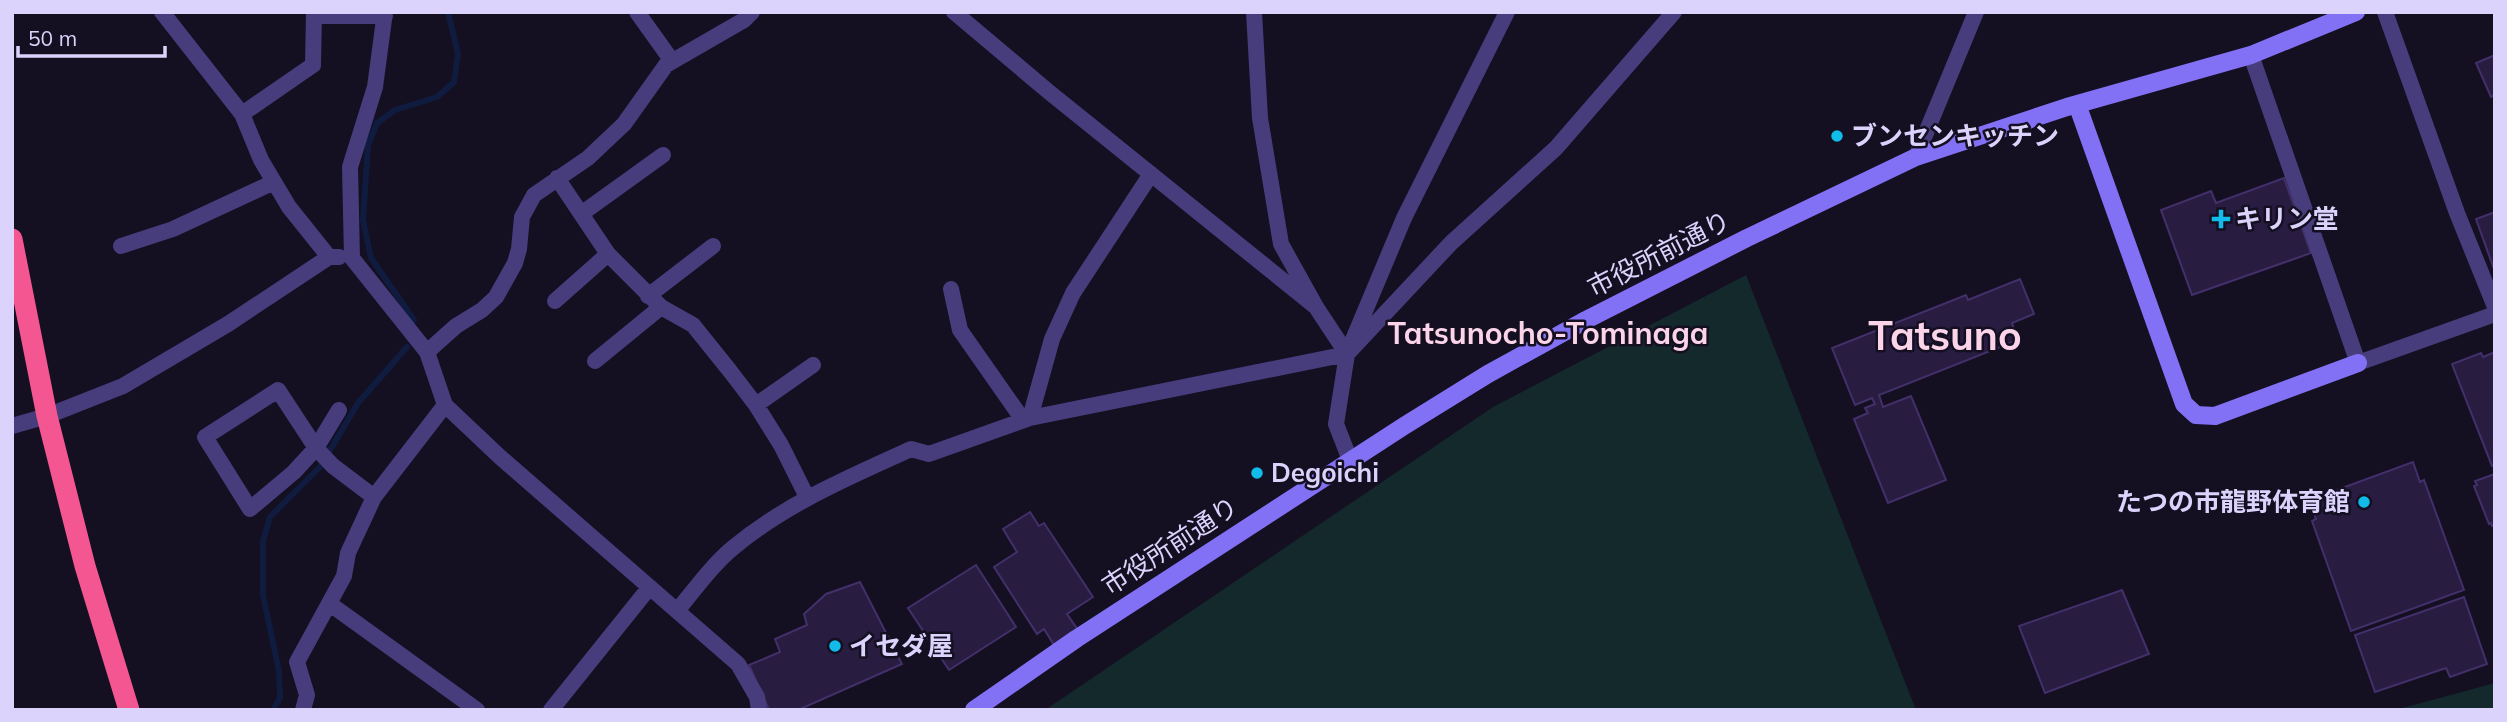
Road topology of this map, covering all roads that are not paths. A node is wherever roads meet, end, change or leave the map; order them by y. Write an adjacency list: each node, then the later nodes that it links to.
1 (162, 12): 16 (street)
2 (637, 12): 14 (street)
3 (752, 12): 14 (street)
4 (954, 12): 19 (street)
5 (1254, 12): 33 (street)
6 (1507, 12): 37 (street)
7 (1674, 12): 37 (street)
8 (1976, 12): 18 (street)
9 (2356, 12): 13 (street, 市役所前通り)
10 (2385, 12): 34 (street)
11 (315, 14): 12 (street); 16 (street)
12 (385, 14): 28 (street)
13 (2251, 55): 15 (street, 市役所前通り); 39 (street)
14 (672, 61): 20 (street)
15 (2077, 104): 18 (street, 市役所前通り); 39 (street)
16 (242, 114): 21 (street)
17 (663, 155): 22 (street)
18 (1916, 157): 48 (street, 市役所前通り)
19 (1151, 174): 33 (street); 45 (street)
20 (558, 178): 22 (street); 36 (street)
21 (274, 182): 24 (street); 27 (street)
22 (581, 214): 26 (street)
23 (12, 239): 44 (highway)
24 (121, 246)
25 (713, 246): 30 (street)
26 (608, 254): 30 (street); 31 (street)
27 (329, 257): 28 (street); 44 (street)
28 (352, 258): 36 (street)
29 (951, 289): 45 (street)
30 (648, 296): 32 (street)
31 (555, 301)
32 (661, 307): 38 (street); 42 (street)
33 (1317, 307): 37 (street)
34 (2495, 307)
35 (2495, 314): 39 (street)
36 (426, 352): 41 (street)
37 (1347, 355): 45 (street); 48 (street)
38 (595, 361)
39 (2358, 363)
40 (813, 365): 42 (street)
41 (445, 405): 49 (street); 51 (street)
42 (755, 405): 50 (street)
43 (339, 410): 47 (street)
44 (47, 416): 46 (street); 54 (highway)
45 (1027, 419): 50 (street)
46 (12, 426)
47 (316, 448): 47 (street); 49 (street)
48 (1350, 460): 59 (street, 市役所前通り)
49 (374, 497): 52 (street)
50 (807, 497): 53 (street)
51 (649, 587): 53 (street); 57 (street)
52 (330, 604): 55 (street); 56 (street)
53 (677, 611): 58 (street)
54 (129, 710)
55 (303, 710)
56 (477, 710)
57 (551, 710)
58 (759, 710)
59 (974, 710)

